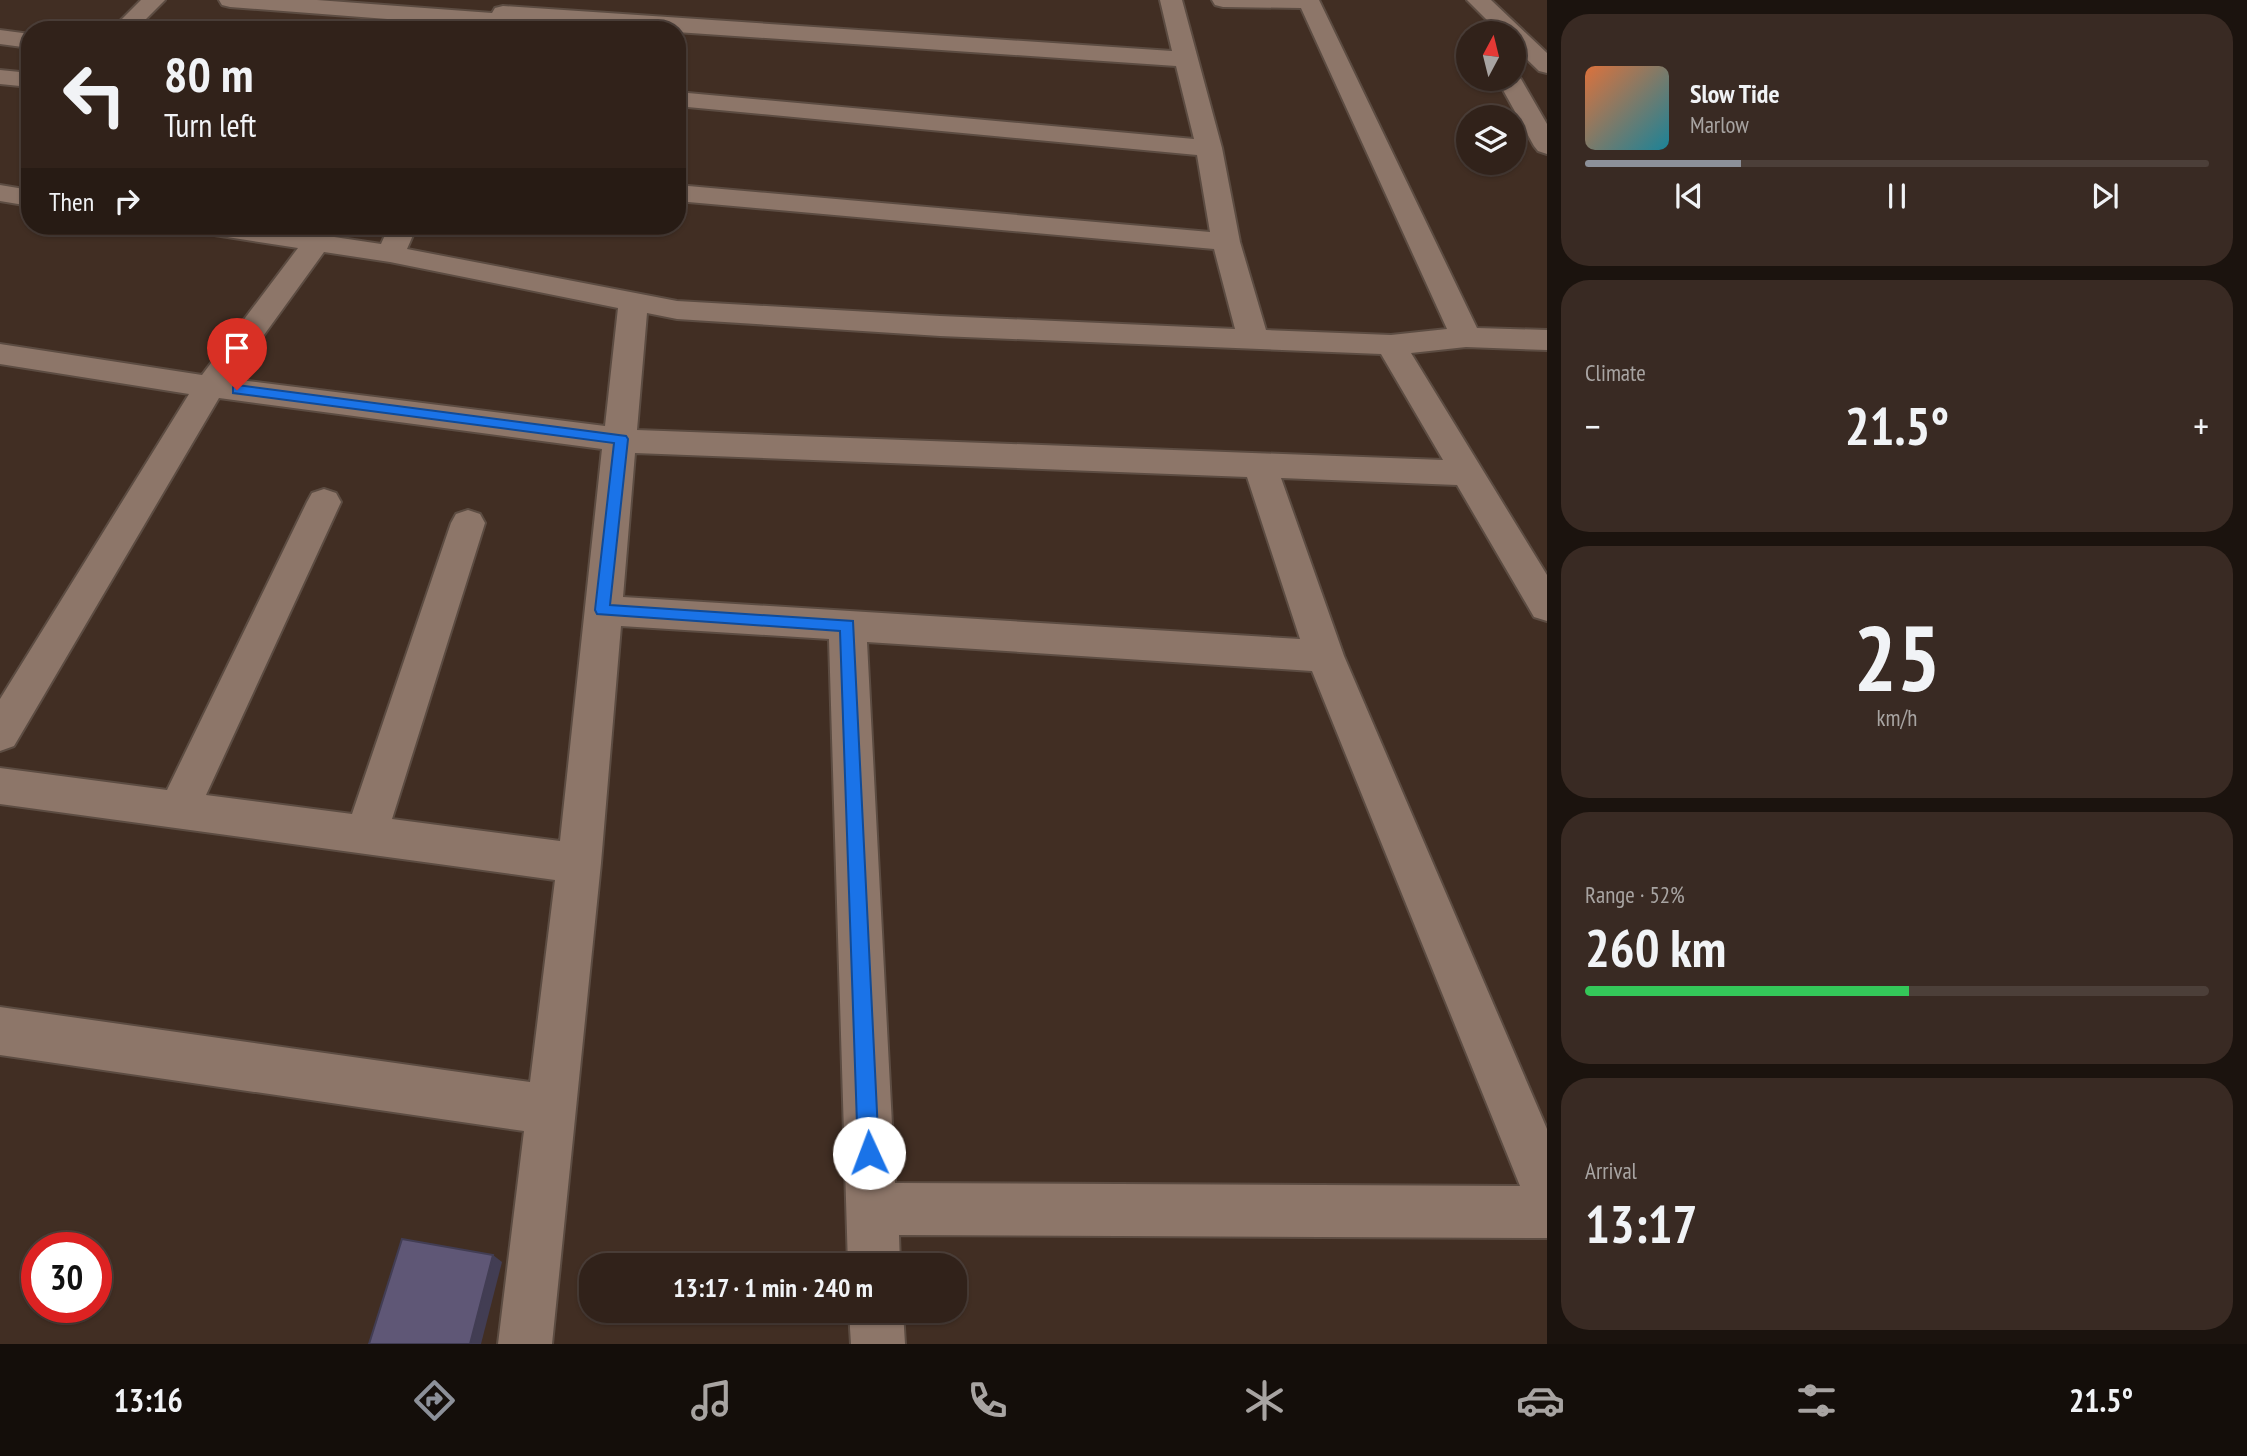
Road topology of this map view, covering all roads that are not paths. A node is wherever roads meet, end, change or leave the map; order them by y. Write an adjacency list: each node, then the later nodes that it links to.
1 (154, 0): 10 (street)
2 (230, 0): 7 (street)
3 (1171, 0): 19 (street)
4 (1223, 0): 8 (street)
5 (1468, 0): 13 (street)
6 (1478, 0): 14 (street)
7 (266, 1): 9 (street); 11 (street)
8 (1313, 1): 36 (street)
9 (504, 16): 12 (street)
10 (132, 21)
11 (250, 21)
12 (583, 21)
13 (1479, 21)
14 (1500, 21)
15 (686, 28): 19 (street)
16 (0, 37): 17 (street)
17 (21, 40)
18 (1526, 46): 20 (street)
19 (1184, 59): 26 (street)
20 (1547, 66)
21 (0, 77): 22 (street)
22 (21, 79)
23 (1516, 91): 25 (street)
24 (686, 100): 26 (street)
25 (1547, 146)
26 (1209, 148): 33 (street)
27 (0, 193): 29 (street)
28 (686, 194): 33 (street)
29 (21, 196)
30 (269, 235): 32 (street)
31 (399, 235): 34 (street)
32 (317, 242): 34 (street); 41 (street)
33 (1226, 242): 37 (street)
34 (390, 254): 35 (street)
35 (633, 302): 37 (street); 42 (street)
36 (1466, 337): 38 (street); 39 (street)
37 (1253, 339): 39 (street)
38 (1547, 340)
39 (1391, 345): 44 (street)
40 (0, 354): 41 (street)
41 (210, 386): 42 (street); 51 (street)
42 (621, 439): 43 (street); 48 (street)
43 (1260, 466): 44 (street); 50 (street)
44 (1467, 473): 47 (street)
45 (324, 502): 53 (street)
46 (468, 523): 54 (street)
47 (1547, 607)
48 (602, 610): 49 (street); 55 (street)
49 (847, 625): 50 (street); 59 (street)
50 (1325, 656): 58 (street)
51 (0, 734)
52 (0, 786): 53 (street)
53 (179, 808): 54 (street)
54 (366, 834): 55 (street)
55 (579, 863): 57 (street)
56 (0, 1031): 57 (street)
57 (551, 1110): 63 (street)
58 (1547, 1189)
59 (871, 1209): 60 (street); 61 (street)
60 (1547, 1212)
61 (873, 1253)
62 (877, 1323): 64 (street)
63 (525, 1344)
64 (878, 1344)

